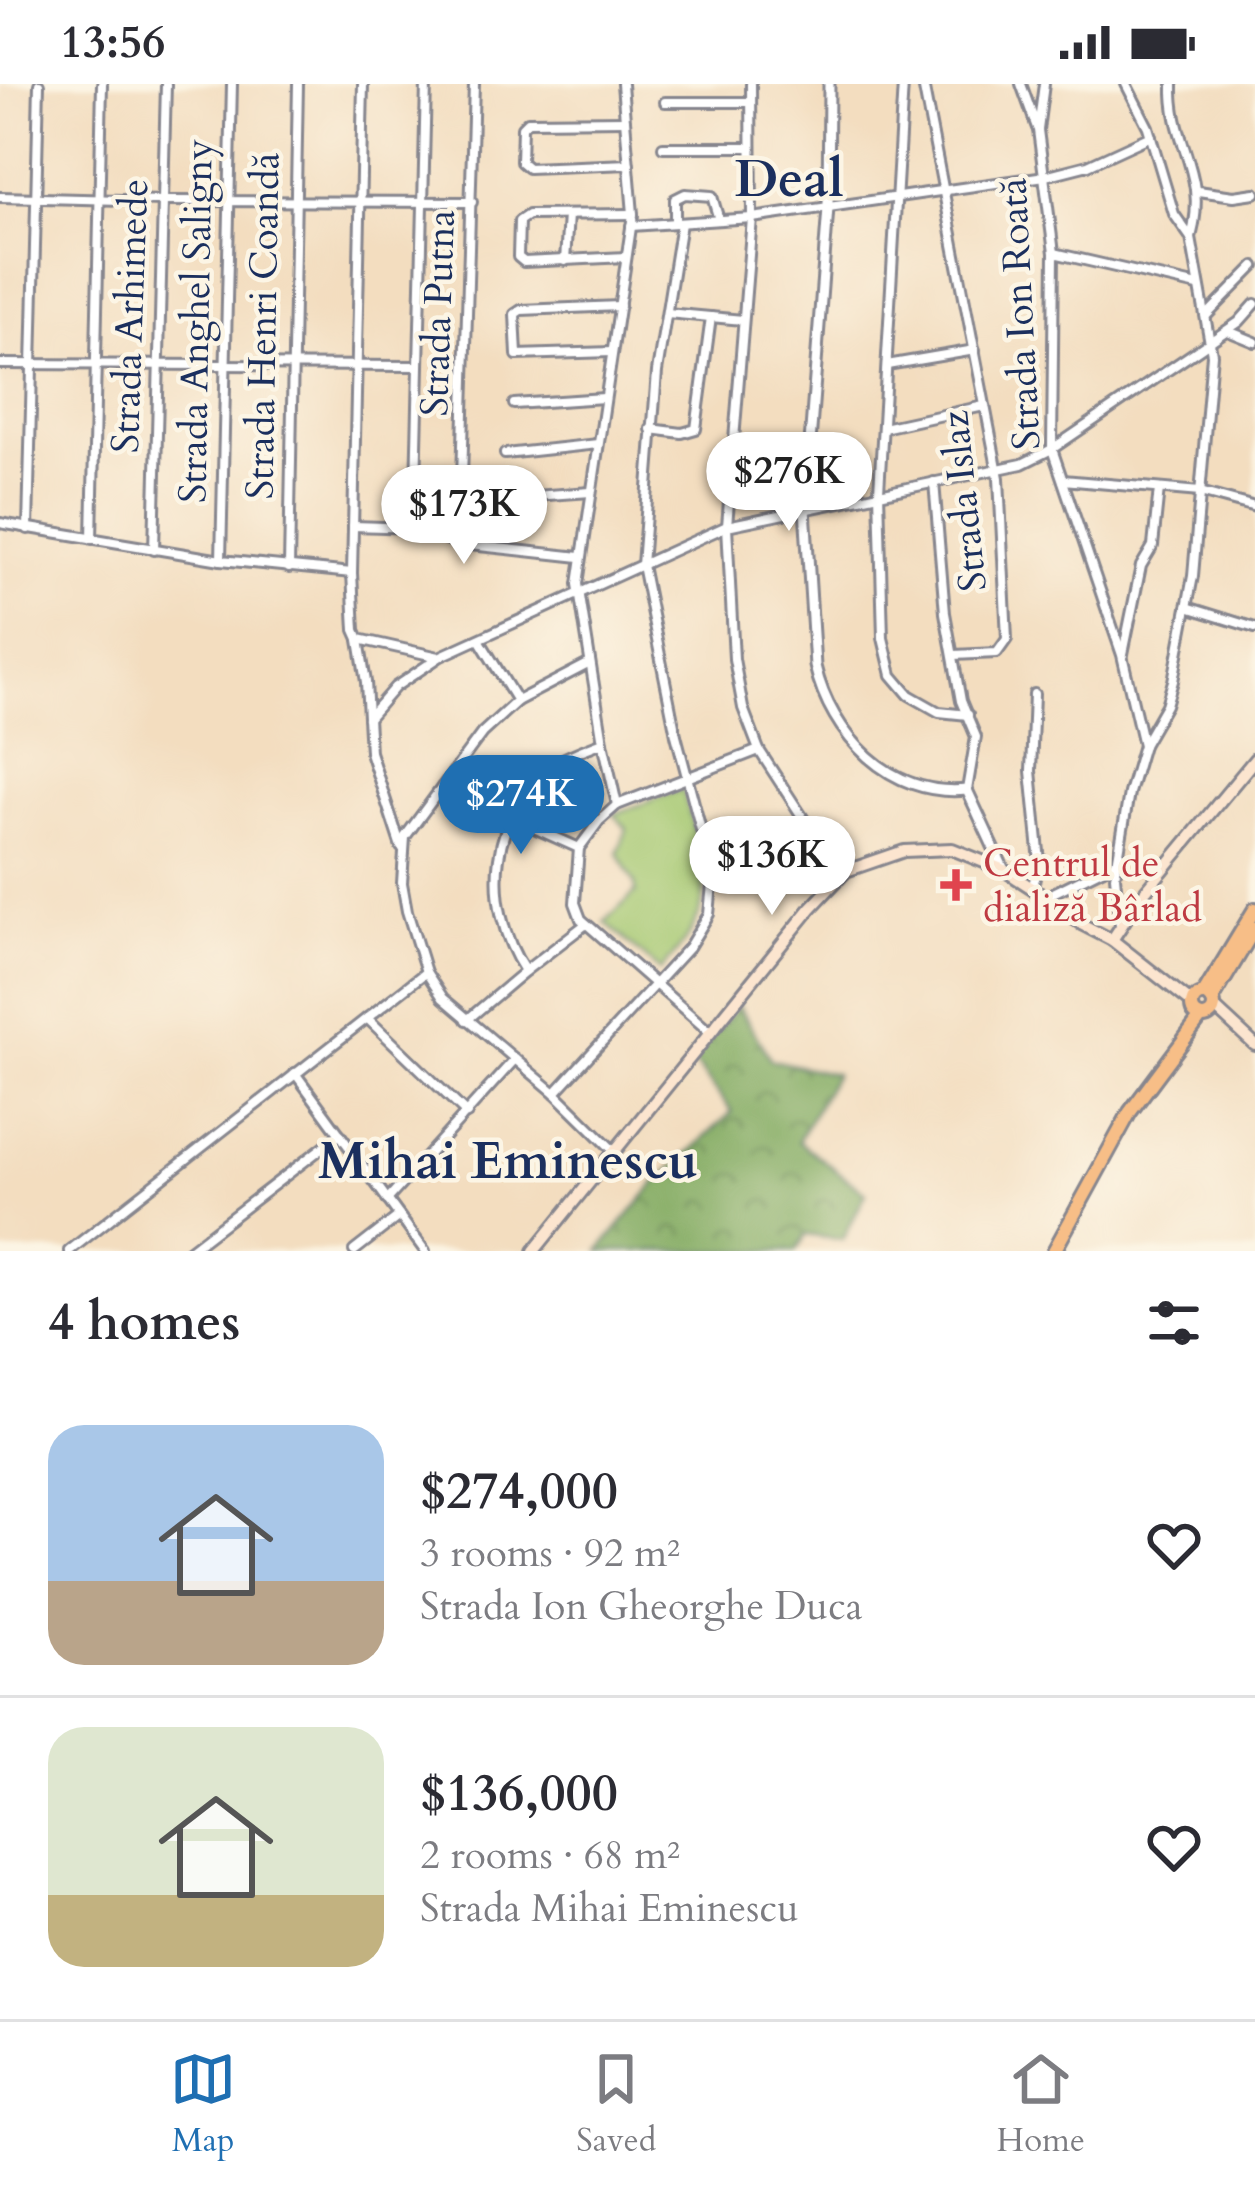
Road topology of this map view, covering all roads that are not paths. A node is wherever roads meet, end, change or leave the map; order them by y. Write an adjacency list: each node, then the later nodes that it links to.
1 (39, 84): 31 (street)
2 (102, 84): 33 (street)
3 (166, 84): 34 (street, Strada Arhimede)
4 (232, 84): 35 (street, Strada Anghel Saligny)
5 (298, 84): 36 (street, Strada Henri Coandă)
6 (363, 84): 37 (street)
7 (426, 84): 38 (street)
8 (474, 84): 39 (street, Strada Putna)
9 (622, 84): 20 (street)
10 (751, 84): 18 (street)
11 (829, 84): 40 (street)
12 (903, 84): 32 (street)
13 (923, 84): 27 (street, Strada Islaz)
14 (1021, 84): 21 (street)
15 (1044, 84): 21 (street, Strada Ion Roată)
16 (1126, 84): 22 (street)
17 (1173, 84): 28 (street)
18 (751, 101): 19 (street); 24 (street)
19 (665, 102)
20 (625, 120): 25 (street); 25 (street)
21 (1038, 130): 26 (street, Strada Ion Roată)
22 (1151, 136): 26 (street); 47 (street)
23 (663, 147): 24 (street)
24 (751, 147): 43 (street)
25 (629, 164): 41 (street)
26 (1045, 176): 27 (street); 48 (street, Strada Ion Roată)
27 (944, 188): 32 (street); 64 (street, Strada Islaz)
28 (1198, 191): 29 (street); 47 (street)
29 (1255, 193)
30 (0, 196): 31 (street)
31 (37, 196): 33 (street); 67 (street)
32 (898, 196): 40 (street); 70 (street)
33 (100, 199): 34 (street); 68 (street)
34 (164, 201): 35 (street); 71 (street, Strada Arhimede)
35 (229, 201): 36 (street); 74 (street, Strada Anghel Saligny)
36 (296, 201): 37 (street); 72 (street, Strada Henri Coandă)
37 (362, 201): 38 (street); 69 (street)
38 (422, 201): 39 (street); 73 (street)
39 (472, 202): 99 (street, Strada Putna)
40 (828, 208): 43 (street); 92 (street)
41 (633, 214): 42 (street); 46 (street)
42 (568, 215): 50 (street); 50 (street)
43 (752, 218): 44 (street); 58 (street)
44 (719, 220): 45 (street); 45 (street)
45 (678, 223): 46 (street); 55 (street)
46 (631, 226): 49 (street)
47 (1191, 238): 52 (street)
48 (1054, 253): 52 (street); 81 (street, Strada Ion Roată)
49 (626, 257): 50 (street); 54 (street)
50 (565, 261)
51 (1255, 266): 56 (street)
52 (1198, 286): 56 (street)
53 (1255, 304): 59 (street)
54 (620, 306): 65 (street); 65 (street)
55 (667, 313): 57 (street); 79 (street)
56 (1205, 316): 62 (street)
57 (711, 317): 58 (street); 79 (street)
58 (743, 320): 95 (street)
59 (1239, 322): 60 (street); 61 (street)
60 (1255, 325)
61 (1227, 331): 62 (street); 63 (street)
62 (1211, 340): 81 (street); 88 (street)
63 (1255, 342)
64 (975, 350): 70 (street); 77 (street, Strada Islaz)
65 (612, 352): 75 (street)
66 (0, 364): 67 (street)
67 (32, 364): 68 (street); 97 (street)
68 (96, 365): 71 (street); 98 (street)
69 (357, 365): 72 (street); 73 (street); 94 (street)
70 (887, 365): 78 (street)
71 (159, 366): 74 (street); 100 (street, Strada Arhimede)
72 (292, 366): 74 (street); 104 (street, Strada Henri Coandă)
73 (418, 366): 96 (street)
74 (224, 367): 102 (street, Strada Anghel Saligny)
75 (604, 398): 76 (street); 80 (street)
76 (514, 404)
77 (984, 406): 78 (street); 83 (street, Strada Islaz)
78 (883, 428): 87 (street)
79 (651, 429): 103 (street)
80 (598, 444): 82 (street); 89 (street)
81 (1052, 449): 83 (street); 84 (street, Strada Ion Roată)
82 (505, 454)
83 (997, 469): 85 (street); 111 (street, Strada Islaz)
84 (1063, 480): 86 (street); 112 (street, Strada Ion Roată)
85 (934, 482): 87 (street); 111 (street)
86 (1159, 489): 88 (street); 112 (street)
87 (879, 491): 92 (street); 117 (street)
88 (1200, 492): 91 (street); 107 (street)
89 (590, 493): 90 (street); 101 (street)
90 (505, 498)
91 (1255, 507)
92 (805, 508): 95 (street); 125 (street)
93 (0, 523): 97 (street)
94 (353, 526): 96 (street); 105 (street)
95 (727, 526): 103 (street); 121 (street)
96 (415, 528): 99 (street)
97 (28, 529): 98 (street)
98 (92, 539): 100 (street)
99 (460, 544): 101 (street)
100 (154, 550): 102 (street)
101 (580, 557): 106 (street)
102 (221, 560): 104 (street)
103 (642, 565): 106 (street); 123 (street)
104 (289, 568): 105 (street)
105 (352, 573): 109 (street)
106 (579, 594): 110 (street); 114 (street)
107 (1187, 607): 108 (street); 120 (street)
108 (1255, 628)
109 (359, 638): 113 (street); 118 (street)
110 (480, 641): 113 (street); 116 (street)
111 (954, 656): 117 (street)
112 (1122, 656): 120 (street, Strada Ion Roată)
113 (439, 657): 118 (street)
114 (590, 663): 116 (street); 119 (street)
115 (1034, 694): 133 (street)
116 (517, 701): 124 (street)
117 (968, 715): 125 (street)
118 (367, 719): 128 (street)
119 (603, 742): 126 (street); 127 (street)
120 (1143, 745): 130 (street)
121 (759, 750): 123 (street); 132 (street)
122 (1255, 759): 137 (main road)
123 (691, 779): 126 (street); 142 (street)
124 (442, 787): 127 (street); 128 (street)
125 (968, 790): 131 (street)
126 (617, 806): 129 (street)
127 (511, 819): 129 (street); 140 (street)
128 (402, 848): 141 (street)
129 (579, 848): 136 (street)
130 (1116, 862): 134 (street); 137 (street)
131 (1004, 870): 132 (main road); 133 (main road)
132 (846, 871): 146 (main road)
133 (1032, 888): 134 (main road)
134 (1045, 897): 139 (main road)
135 (1255, 909): 143 (main road)
136 (586, 924): 140 (street); 142 (street)
137 (1120, 926): 139 (main road)
138 (1255, 928): 143 (main road)
139 (1112, 940): 143 (main road)
140 (525, 971): 145 (street)
141 (426, 972): 144 (street); 145 (street)
142 (653, 985): 146 (street); 150 (street)
143 (1203, 1006): 147 (main road); 161 (main road)
144 (367, 1018): 149 (street); 151 (street)
145 (467, 1020): 148 (street)
146 (711, 1033): 153 (main road)
147 (1255, 1045)
148 (515, 1059): 150 (street); 151 (street)
149 (295, 1073): 152 (street); 156 (street)
150 (555, 1093): 153 (street)
151 (467, 1114): 154 (street)
152 (340, 1134): 154 (street); 157 (street)
153 (615, 1152): 160 (main road)
154 (387, 1200): 155 (street)
155 (399, 1216): 158 (street); 159 (street)
156 (69, 1251)
157 (188, 1251)
158 (354, 1251)
159 (424, 1251)
160 (534, 1251)
161 (1054, 1251)

